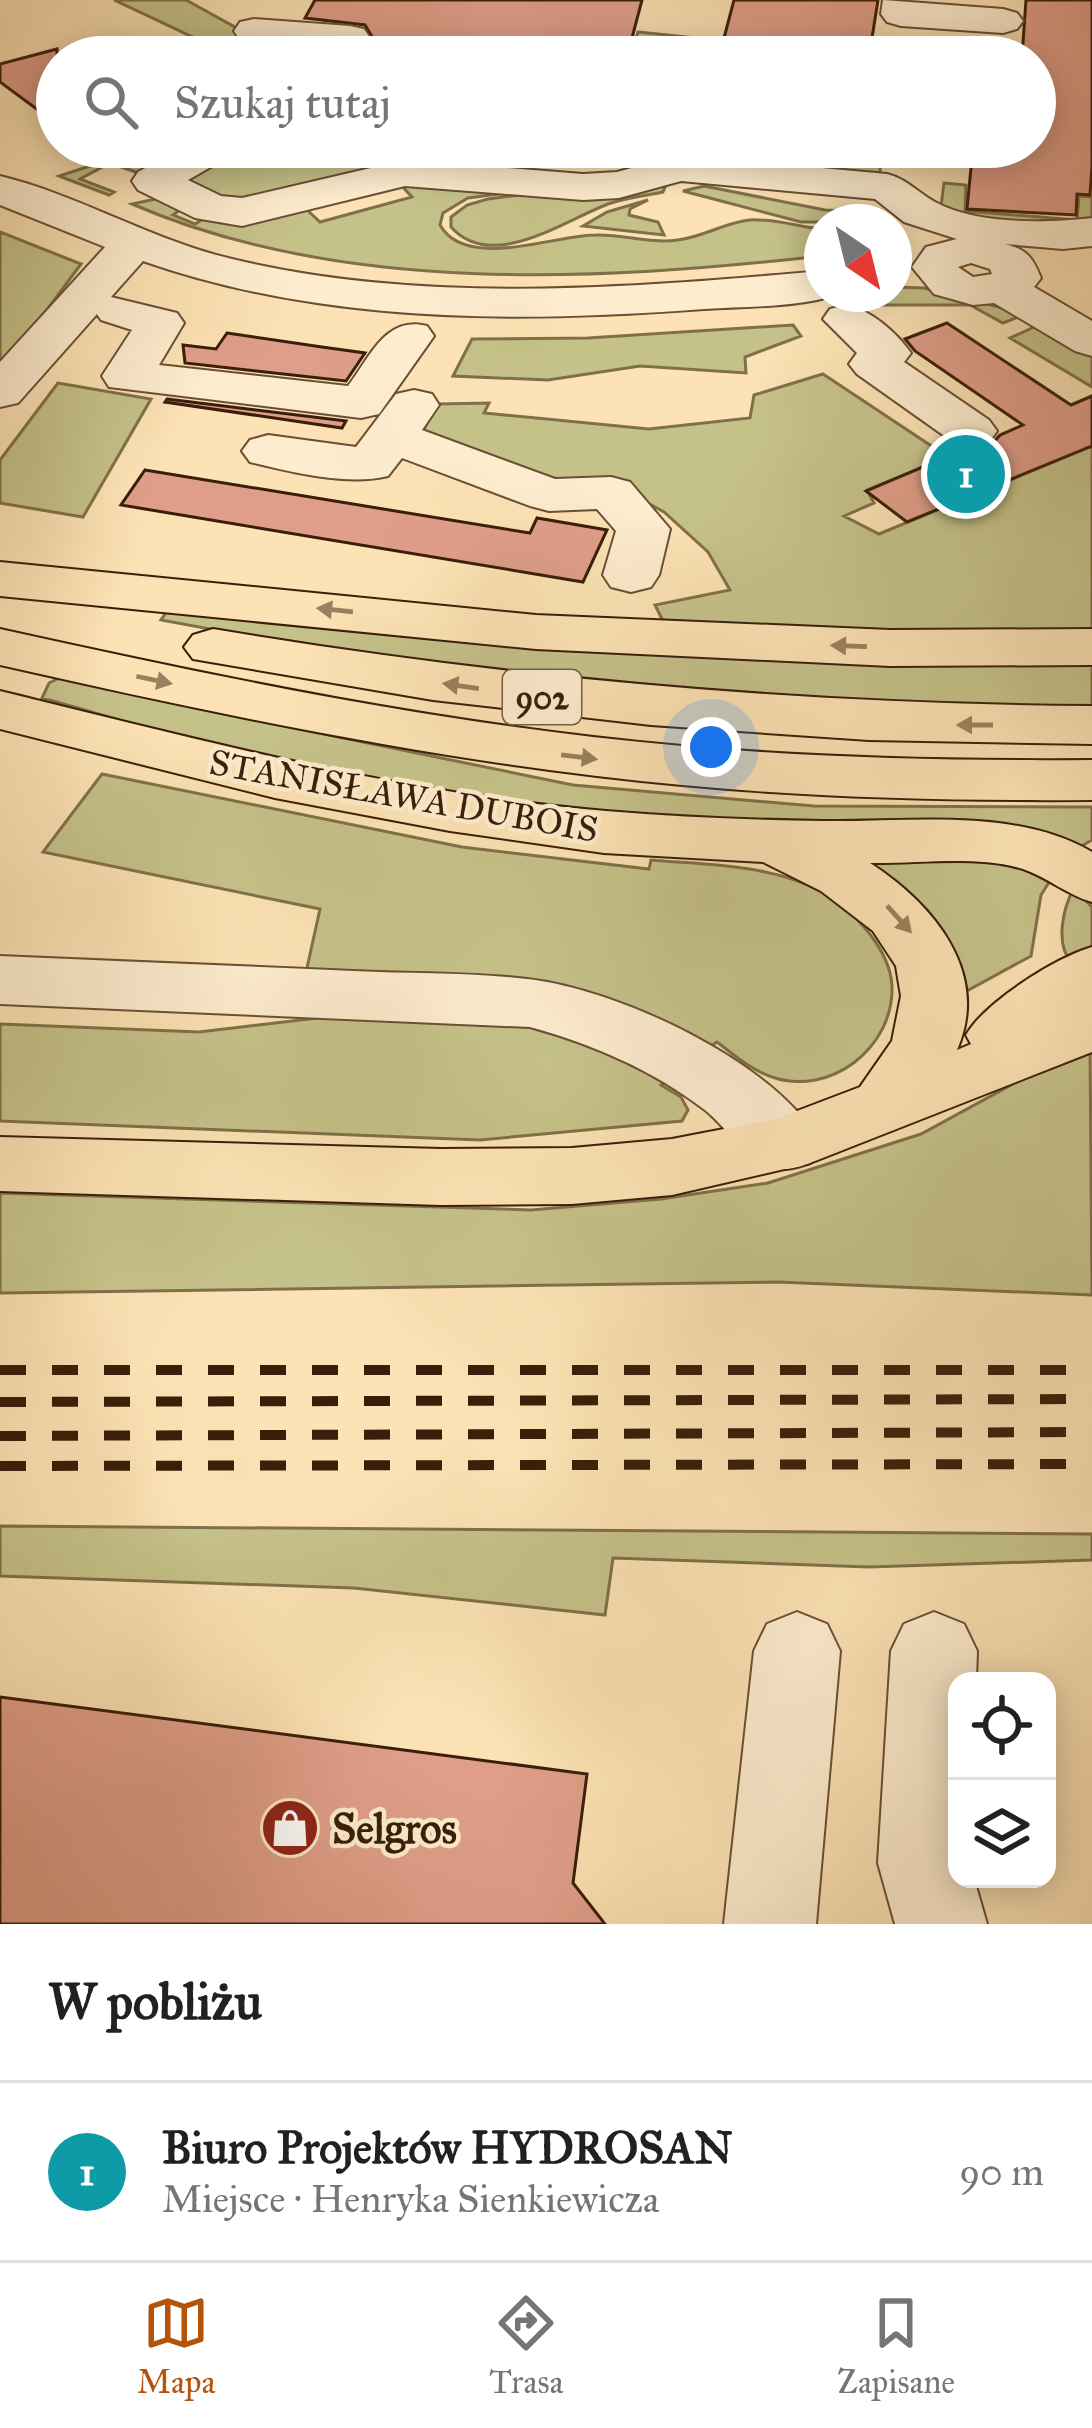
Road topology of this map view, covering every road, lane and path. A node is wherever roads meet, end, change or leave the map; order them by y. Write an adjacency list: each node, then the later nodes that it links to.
1 (903, 0): 2 (street)
2 (1004, 16)
3 (260, 30): 4 (street)
4 (328, 36)
5 (177, 168): 10 (street)
6 (382, 168): 10 (street)
7 (458, 168): 9 (street)
8 (679, 168): 15 (street)
9 (679, 168)
10 (154, 181): 12 (street)
11 (0, 189): 12 (street)
12 (82, 221): 14 (street)
13 (1092, 232): 15 (street)
14 (136, 244): 19 (street); 24 (street)
15 (1007, 262): 16 (street); 17 (street); 18 (street); 23 (street)
16 (1092, 262)
17 (915, 276)
18 (1092, 276)
19 (804, 302)
20 (118, 310): 22 (street)
21 (845, 312): 26 (street)
22 (410, 336)
23 (1092, 341)
24 (0, 392)
25 (422, 392): 27 (street)
26 (971, 431)
27 (394, 436): 28 (street); 29 (street)
28 (268, 451)
29 (631, 574)
30 (0, 579): 33 (main road, one-way to 30)
31 (0, 602): 35 (main road, 902, one-way to 31)
32 (0, 647): 36 (main road, 902, one-way to 36)
33 (1092, 647)
34 (8, 714): 37 (main road, STANISŁAWA DUBOIS)
35 (1092, 725)
36 (1092, 779)
37 (763, 841): 38 (main road, STANISŁAWA DUBOIS); 43 (main road, one-way to 43)
38 (1092, 880)
39 (1092, 971): 42 (main road)
40 (0, 980): 44 (street)
41 (1092, 1024): 42 (main road)
42 (947, 1080): 43 (main road)
43 (881, 1110): 44 (main road)
44 (785, 1144): 45 (main road)
45 (0, 1164)
46 (797, 1651): 48 (street)
47 (934, 1652): 49 (street)
48 (770, 1924)
49 (940, 1924)

